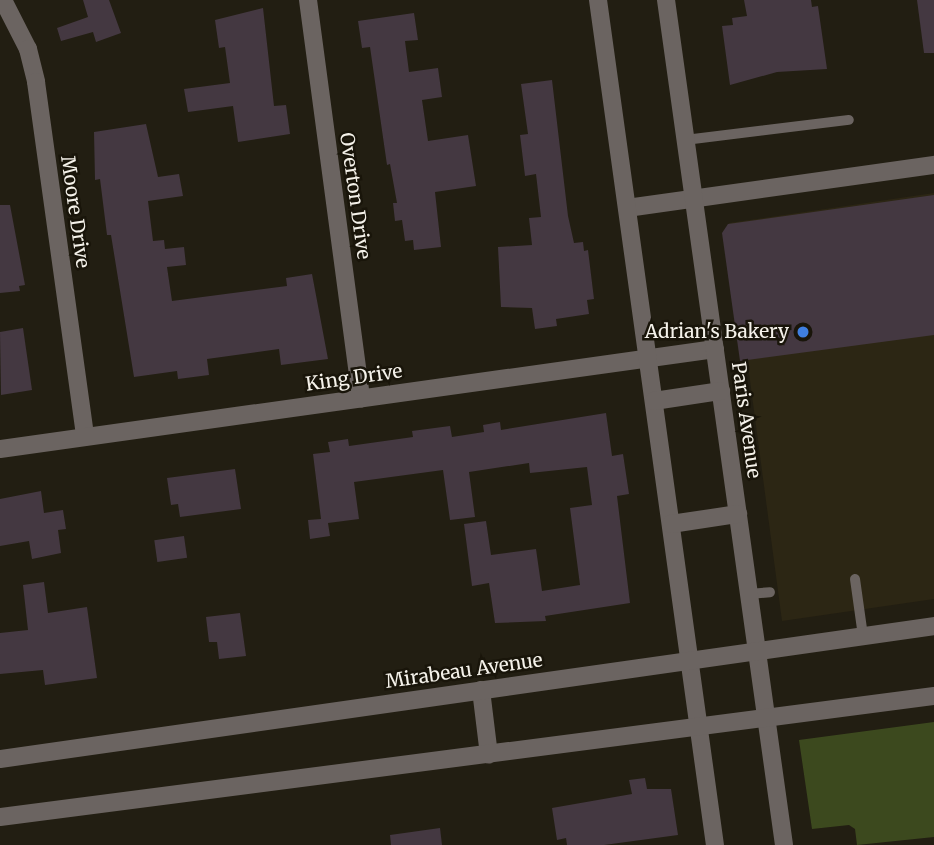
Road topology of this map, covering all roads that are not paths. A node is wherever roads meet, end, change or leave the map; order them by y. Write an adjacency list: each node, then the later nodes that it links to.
1 (3, 0): 15 (street, Moore Drive)
2 (308, 0): 13 (street, Overton Drive)
3 (598, 0): 9 (street)
4 (666, 0): 6 (street, Paris Avenue)
5 (849, 120): 6 (lane)
6 (685, 140): 8 (street, Paris Avenue)
7 (934, 165): 8 (street)
8 (694, 198): 9 (street); 10 (street, Paris Avenue)
9 (627, 208): 11 (street)
10 (715, 349): 11 (street, King Drive); 12 (street, Paris Avenue)
11 (647, 358): 13 (street, King Drive); 14 (street)
12 (722, 391): 14 (street); 17 (street, Paris Avenue)
13 (361, 398): 15 (street, King Drive)
14 (654, 401): 18 (street)
15 (85, 437): 16 (street, King Drive)
16 (0, 449)
17 (738, 514): 18 (street); 21 (street, Paris Avenue)
18 (670, 524): 25 (street)
19 (855, 579): 23 (lane)
20 (770, 592): 21 (lane)
21 (749, 594): 24 (street, Paris Avenue)
22 (934, 626): 23 (street, Mirabeau Avenue)
23 (863, 636): 24 (street, Mirabeau Avenue)
24 (757, 651): 25 (street, Mirabeau Avenue); 28 (street, Paris Avenue)
25 (689, 661): 26 (street, Mirabeau Avenue); 29 (street)
26 (481, 690): 30 (street); 31 (street, Mirabeau Avenue)
27 (934, 696): 28 (street)
28 (766, 719): 29 (street); 34 (street, Paris Avenue)
29 (699, 728): 30 (street); 33 (street)
30 (489, 755): 32 (street)
31 (0, 759)
32 (0, 817)
33 (715, 845)
34 (784, 845)

